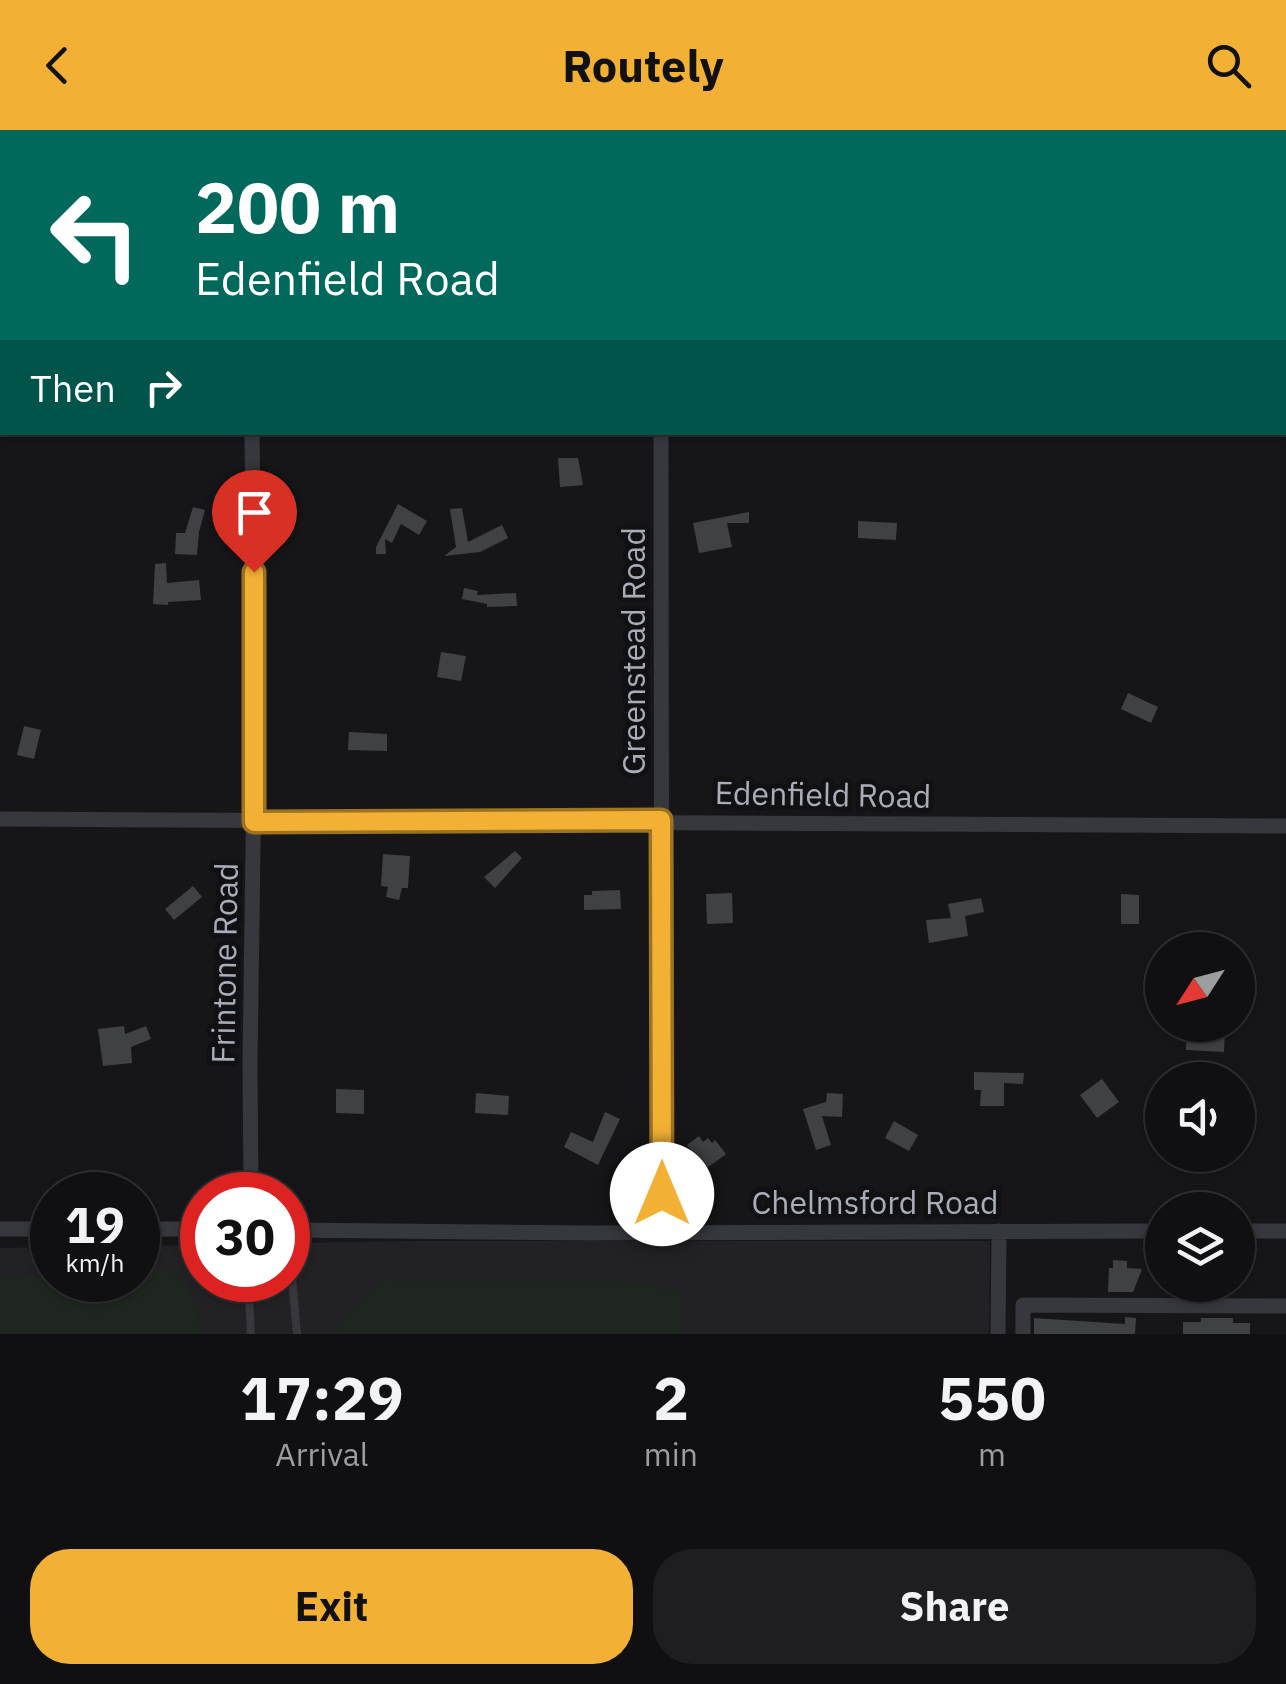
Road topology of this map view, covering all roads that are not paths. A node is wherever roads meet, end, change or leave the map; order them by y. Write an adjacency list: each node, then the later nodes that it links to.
1 (252, 435): 5 (street, Frintone Road)
2 (661, 435): 4 (street, Greenstead Road)
3 (0, 819): 5 (street, Edenfield Road)
4 (661, 820): 5 (street, Edenfield Road); 6 (street, Edenfield Road); 11 (street, Greenstead Road)
5 (254, 822): 7 (street, Frintone Road)
6 (1286, 826)
7 (251, 1172)
8 (0, 1229): 9 (street)
9 (30, 1229)
10 (310, 1230): 11 (street, Chelmsford Road)
11 (662, 1230): 15 (street, Chelmsford Road)
12 (1145, 1231): 15 (street, Chelmsford Road)
13 (1255, 1231): 14 (street)
14 (1286, 1231)
15 (999, 1232): 21 (street)
16 (249, 1302): 19 (lane)
17 (294, 1302): 20 (lane)
18 (1286, 1306): 22 (street)
19 (251, 1334)
20 (297, 1334)
21 (998, 1334)
22 (1022, 1334)

